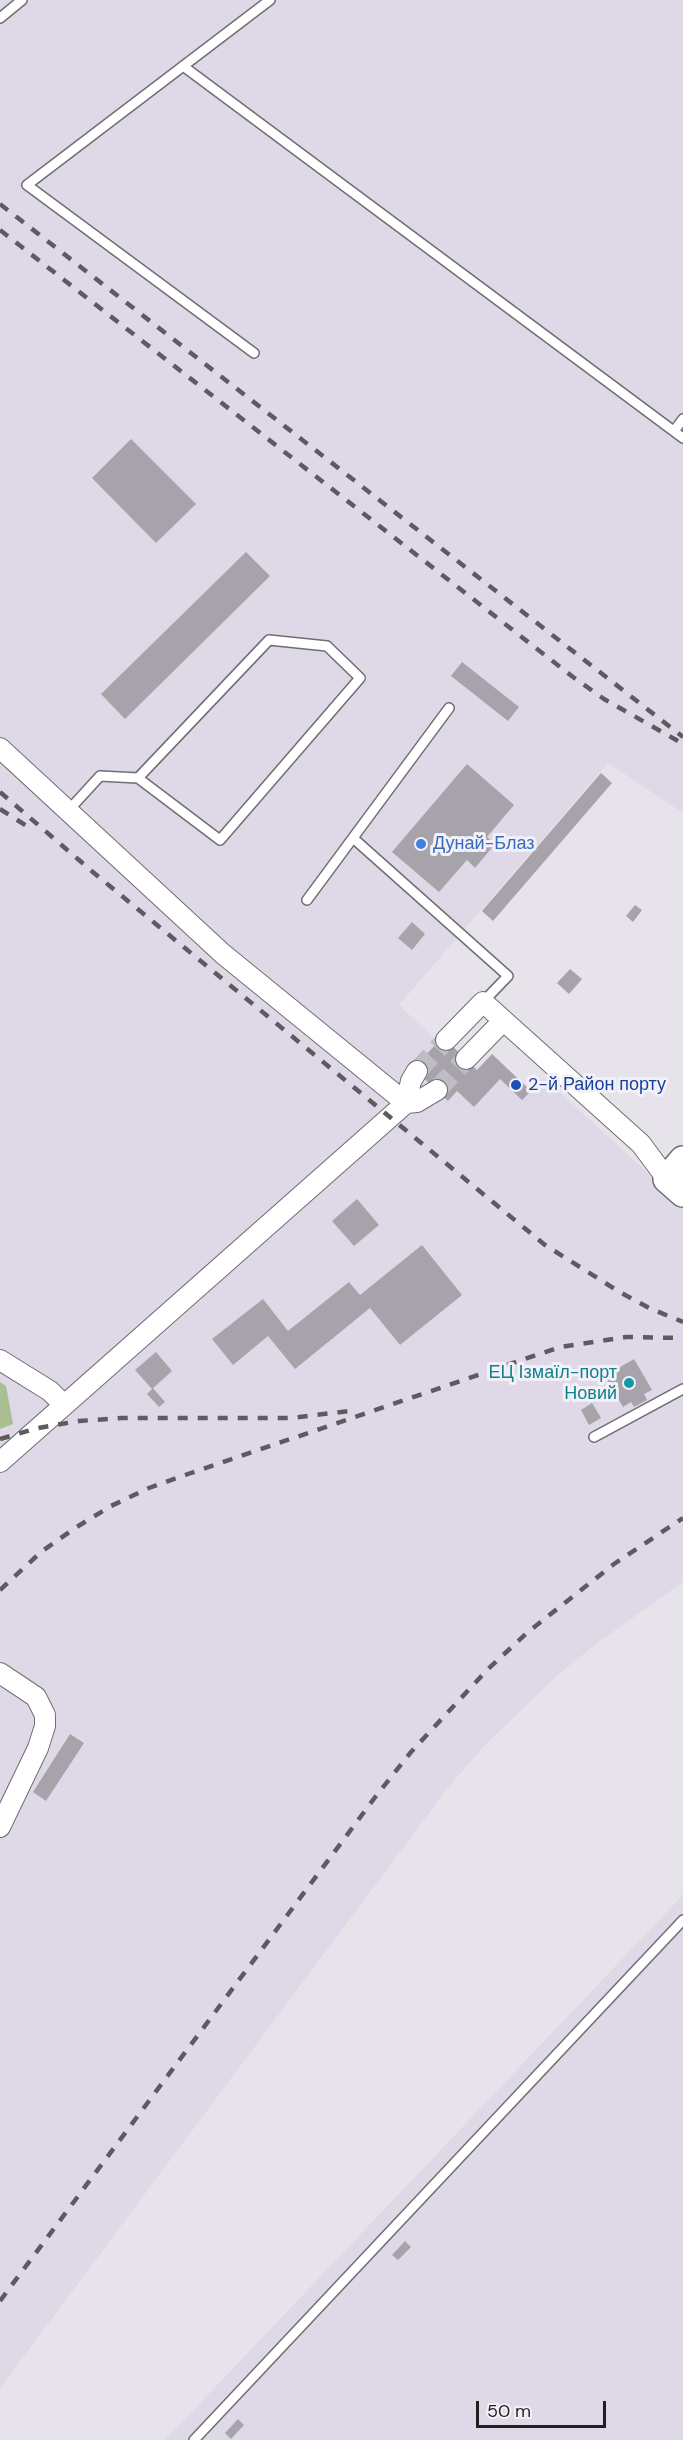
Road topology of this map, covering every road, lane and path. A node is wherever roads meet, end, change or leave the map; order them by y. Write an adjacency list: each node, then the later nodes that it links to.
1 (22, 0): 3 (lane)
2 (270, 0): 4 (lane)
3 (0, 18)
4 (183, 66): 5 (lane); 7 (lane)
5 (254, 353)
6 (683, 419): 7 (lane)
7 (674, 431): 8 (lane)
8 (683, 438)
9 (449, 708): 13 (lane)
10 (0, 748): 12 (street)
11 (138, 778): 11 (lane); 12 (lane)
12 (68, 811): 21 (street)
13 (353, 838): 14 (lane); 15 (lane)
14 (307, 900)
15 (483, 1002): 16 (street); 17 (street)
16 (503, 1021): 18 (street); 22 (street)
17 (446, 1040)
18 (466, 1059)
19 (417, 1071): 21 (street)
20 (437, 1090): 21 (street)
21 (406, 1103): 25 (street)
22 (678, 1177)
23 (0, 1360): 25 (street)
24 (683, 1389): 26 (lane)
25 (64, 1405): 27 (street)
26 (594, 1437)
27 (0, 1462)
28 (0, 1673): 29 (street)
29 (0, 1827)
30 (683, 1920): 31 (lane)
31 (194, 2440)

